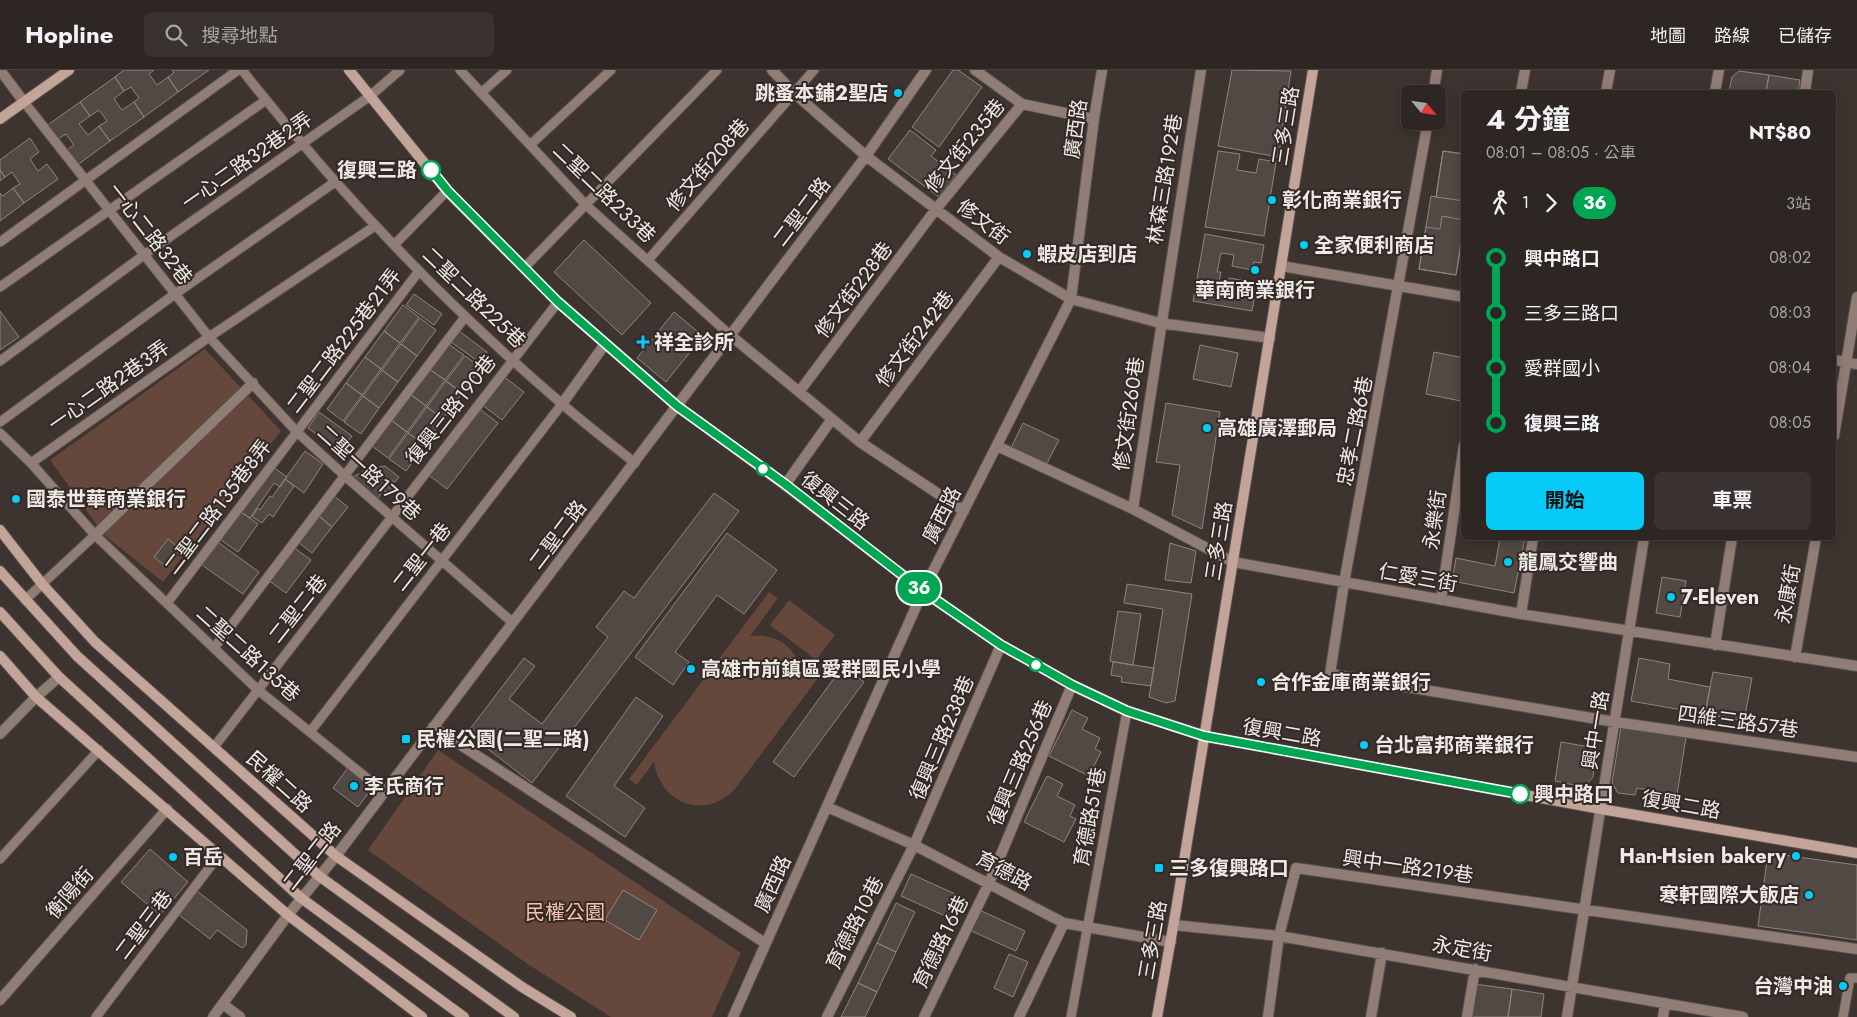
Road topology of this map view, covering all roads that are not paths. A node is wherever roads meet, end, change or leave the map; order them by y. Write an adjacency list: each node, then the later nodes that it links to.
1 (0, 70): 32 (street)
2 (69, 70): 32 (street)
3 (238, 70): 40 (lane)
4 (242, 70): 31 (lane, 二聖二路225巷)
5 (349, 70): 30 (street, 復興三路)
6 (400, 70): 30 (lane, 一心二路32巷2弄)
7 (460, 70): 29 (lane, 二聖二路233巷)
8 (507, 70): 29 (lane)
9 (611, 70): 38 (lane)
10 (717, 70): 43 (lane)
11 (772, 70): 28 (street, 修文街)
12 (814, 70): 28 (lane, 修文街208巷)
13 (926, 70): 39 (street, 二聖二路)
14 (975, 70): 33 (street)
15 (1102, 70): 35 (street, 廣西路)
16 (1200, 70): 63 (street, 林森三路192巷)
17 (1313, 70): 52 (street, 三多三路)
18 (1437, 70): 23 (street)
19 (1525, 70): 24 (street)
20 (1610, 70): 25 (street)
21 (1719, 70): 26 (street)
22 (1808, 70): 27 (street)
23 (1434, 85)
24 (1521, 90)
25 (1606, 90)
26 (1716, 90)
27 (1805, 90)
28 (794, 92): 39 (street, 修文街); 51 (lane, 修文街208巷)
29 (481, 93): 38 (lane, 二聖二路233巷)
30 (370, 96): 37 (lane, 一心二路32巷2弄); 42 (street, 復興三路)
31 (266, 100): 37 (lane, 二聖二路225巷); 45 (lane)
32 (24, 102): 34 (street); 40 (lane, 一心二路32巷)
33 (1022, 104): 35 (street); 44 (street, 修文街235巷)
34 (0, 119)
35 (1094, 119): 60 (street, 廣西路)
36 (1426, 130): 55 (street, 忠孝二路6巷)
37 (303, 144): 41 (lane, 二聖二路225巷); 49 (lane, 一心二路32巷2弄)
38 (530, 145): 43 (lane, 二聖二路233巷)
39 (866, 156): 44 (street, 修文街); 64 (street, 二聖二路)
40 (85, 180): 45 (lane, 一心二路32巷); 47 (lane)
41 (335, 182): 46 (lane, 二聖二路225巷); 57 (lane)
42 (448, 191): 48 (lane); 53 (street, 復興三路)
43 (586, 205): 51 (lane, 二聖二路233巷); 53 (lane)
44 (936, 209): 50 (street, 修文街); 73 (street, 修文街228巷)
45 (109, 211): 49 (lane, 一心二路32巷); 56 (lane)
46 (375, 226): 48 (lane, 二聖二路225巷); 65 (lane, 一心二路2巷3弄)
47 (0, 242)
48 (394, 245): 54 (lane, 二聖二路225巷)
49 (144, 255): 57 (lane, 一心二路32巷); 68 (lane, 一心二路32巷2弄)
50 (999, 257): 60 (street, 修文街); 81 (street, 修文街242巷)
51 (648, 260): 64 (lane, 二聖二路233巷)
52 (1281, 266): 55 (street); 66 (street, 三多三路)
53 (524, 268): 61 (street, 復興三路)
54 (419, 271): 62 (lane, 二聖二路225巷); 79 (lane, 二聖二路225巷21弄)
55 (1399, 286): 58 (street); 100 (street, 忠孝二路6巷)
56 (0, 287)
57 (175, 294): 65 (lane, 一心二路32巷); 77 (lane)
58 (1461, 296)
59 (1857, 297): 71 (street)
60 (1071, 299): 63 (street, 修文街); 82 (street, 廣西路)
61 (558, 302): 67 (street, 復興三路); 69 (lane, 復興三路190巷)
62 (465, 316): 69 (lane, 二聖二路225巷); 86 (lane)
63 (1160, 324): 66 (street, 修文街); 88 (street, 修文街260巷)
64 (730, 335): 73 (street); 75 (street, 二聖二路)
65 (209, 337): 72 (lane, 一心二路32巷); 83 (lane, 一心二路2巷3弄)
66 (1270, 338): 98 (street, 三多三路)
67 (605, 344): 74 (street); 75 (street, 復興三路)
68 (0, 360)
69 (513, 360): 74 (lane, 二聖二路225巷); 90 (lane, 復興三路190巷)
70 (1836, 360): 71 (street)
71 (1852, 363): 78 (street)
72 (253, 383): 79 (lane, 二聖一路179巷); 92 (street)
73 (799, 392): 76 (street)
74 (562, 404): 84 (lane, 二聖二路225巷); 97 (lane, 二聖一巷)
75 (677, 406): 84 (street, 二聖二路); 87 (street, 復興三路)
76 (832, 419): 81 (street); 87 (street)
77 (0, 422)
78 (1836, 428)
79 (297, 432): 86 (lane, 二聖一路179巷); 105 (lane, 二聖二路135巷8弄)
80 (0, 433): 83 (lane, 二聖二路135巷)
81 (860, 442): 89 (street)
82 (997, 446): 88 (street, 仁愛三街); 89 (street, 廣西路)
83 (31, 463): 92 (lane, 二聖二路135巷)
84 (635, 463): 108 (street, 二聖二路)
85 (1461, 465): 104 (street, 永樂街)
86 (344, 476): 90 (lane, 二聖一路179巷); 112 (lane)
87 (785, 484): 102 (street, 復興三路)
88 (1133, 510): 98 (street, 仁愛三街)
89 (964, 511): 102 (street, 廣西路)
90 (391, 517): 97 (lane, 二聖一路179巷); 118 (lane, 二聖二巷)
91 (0, 530): 101 (street, 民權二路)
92 (95, 535): 101 (lane); 105 (lane, 二聖二路135巷)
93 (1533, 540): 107 (street)
94 (1644, 540): 109 (street, 興中一路)
95 (1732, 540): 111 (street)
96 (1816, 540): 114 (street, 永康街)
97 (441, 561): 108 (lane, 二聖一路179巷); 123 (lane, 二聖一巷)
98 (1233, 562): 100 (street, 仁愛三街); 125 (street, 三多三路)
99 (0, 571): 103 (street)
100 (1344, 583): 104 (street, 仁愛三街); 121 (street, 忠孝二路6巷)
101 (43, 585): 103 (lane); 126 (street, 民權二路)
102 (923, 591): 110 (street, 復興三路); 130 (street, 廣西路)
103 (25, 600): 138 (street)
104 (1441, 600): 107 (street, 仁愛三街)
105 (167, 603): 112 (lane, 二聖二路135巷)
106 (0, 612): 116 (street)
107 (1521, 614): 109 (street, 仁愛三街)
108 (512, 622): 122 (street, 二聖二路)
109 (1630, 630): 111 (street, 仁愛三街); 121 (street, 興中一路)
110 (1001, 645): 117 (street, 復興三路); 133 (street, 復興三路238巷)
111 (1715, 645): 114 (street, 仁愛三街)
112 (214, 648): 118 (lane, 二聖二路135巷)
113 (0, 656): 119 (street)
114 (1795, 657): 115 (street, 仁愛三街)
115 (1857, 666)
116 (59, 677): 119 (street); 140 (street)
117 (1072, 685): 120 (street, 復興三路); 139 (street, 復興三路256巷)
118 (258, 690): 123 (lane, 二聖二路135巷); 126 (lane, 二聖二巷)
119 (36, 697): 124 (street); 127 (street)
120 (1127, 711): 125 (street, 復興三路); 145 (lane, 育德路51巷)
121 (1615, 722): 128 (street, 四維三路57巷); 132 (street, 興中一路)
122 (433, 727): 129 (street, 二聖二路); 148 (street)
123 (310, 732): 129 (lane, 二聖二路135巷)
124 (0, 734)
125 (1204, 736): 132 (street, 復興二路); 144 (street, 三多三路)
126 (214, 747): 136 (street, 民權二路)
127 (99, 750): 131 (street); 137 (lane)
128 (1857, 757)
129 (384, 792): 136 (street, 二聖二路)
130 (827, 807): 133 (street, 育德路); 148 (street, 廣西路)
131 (167, 809): 135 (street); 154 (street, 衡陽街)
132 (1601, 809): 134 (street, 復興二路); 141 (street, 興中一路)
133 (914, 845): 139 (street, 育德路); 165 (street, 育德路10巷)
134 (1857, 853)
135 (219, 855): 142 (street); 158 (lane, 二聖三巷)
136 (336, 856): 138 (street, 二聖二路); 164 (street, 民權二路)
137 (0, 859)
138 (319, 876): 140 (street, 二聖二路); 163 (street)
139 (989, 883): 143 (street, 育德路); 166 (street, 育德路16巷)
140 (301, 898): 142 (street, 二聖二路); 162 (street)
141 (1584, 910): 146 (street, 興中一路219巷); 149 (street); 153 (street, 興中一路)
142 (288, 915): 156 (street, 二聖二路); 161 (street)
143 (1064, 923): 145 (street, 育德路); 167 (street)
144 (1174, 925): 146 (street, 永定街); 147 (street, 三多三路)
145 (1088, 928): 147 (street, 育德路); 168 (lane, 育德路51巷)
146 (1278, 936): 150 (street, 永定街); 170 (street)
147 (1171, 942): 169 (street, 三多三路)
148 (765, 943): 157 (street, 廣西路)
149 (1857, 950)
150 (1382, 953): 151 (street, 永定街); 171 (street)
151 (1475, 969): 153 (street, 永定街); 172 (street)
152 (1857, 978): 176 (lane)
153 (1572, 986): 155 (street, 永定街); 173 (street, 興中一路)
154 (0, 1000)
155 (1665, 1003): 174 (street); 175 (street, 永定街)
156 (223, 1004): 159 (street, 二聖二路); 160 (street)
157 (737, 1016)
158 (96, 1017)
159 (213, 1017)
160 (240, 1017)
161 (422, 1017)
162 (464, 1017)
163 (514, 1017)
164 (571, 1017)
165 (827, 1017)
166 (924, 1017)
167 (1019, 1017)
168 (1071, 1017)
169 (1157, 1017)
170 (1268, 1017)
171 (1371, 1017)
172 (1467, 1017)
173 (1567, 1017)
174 (1663, 1017)
175 (1743, 1017)
176 (1843, 1017)

